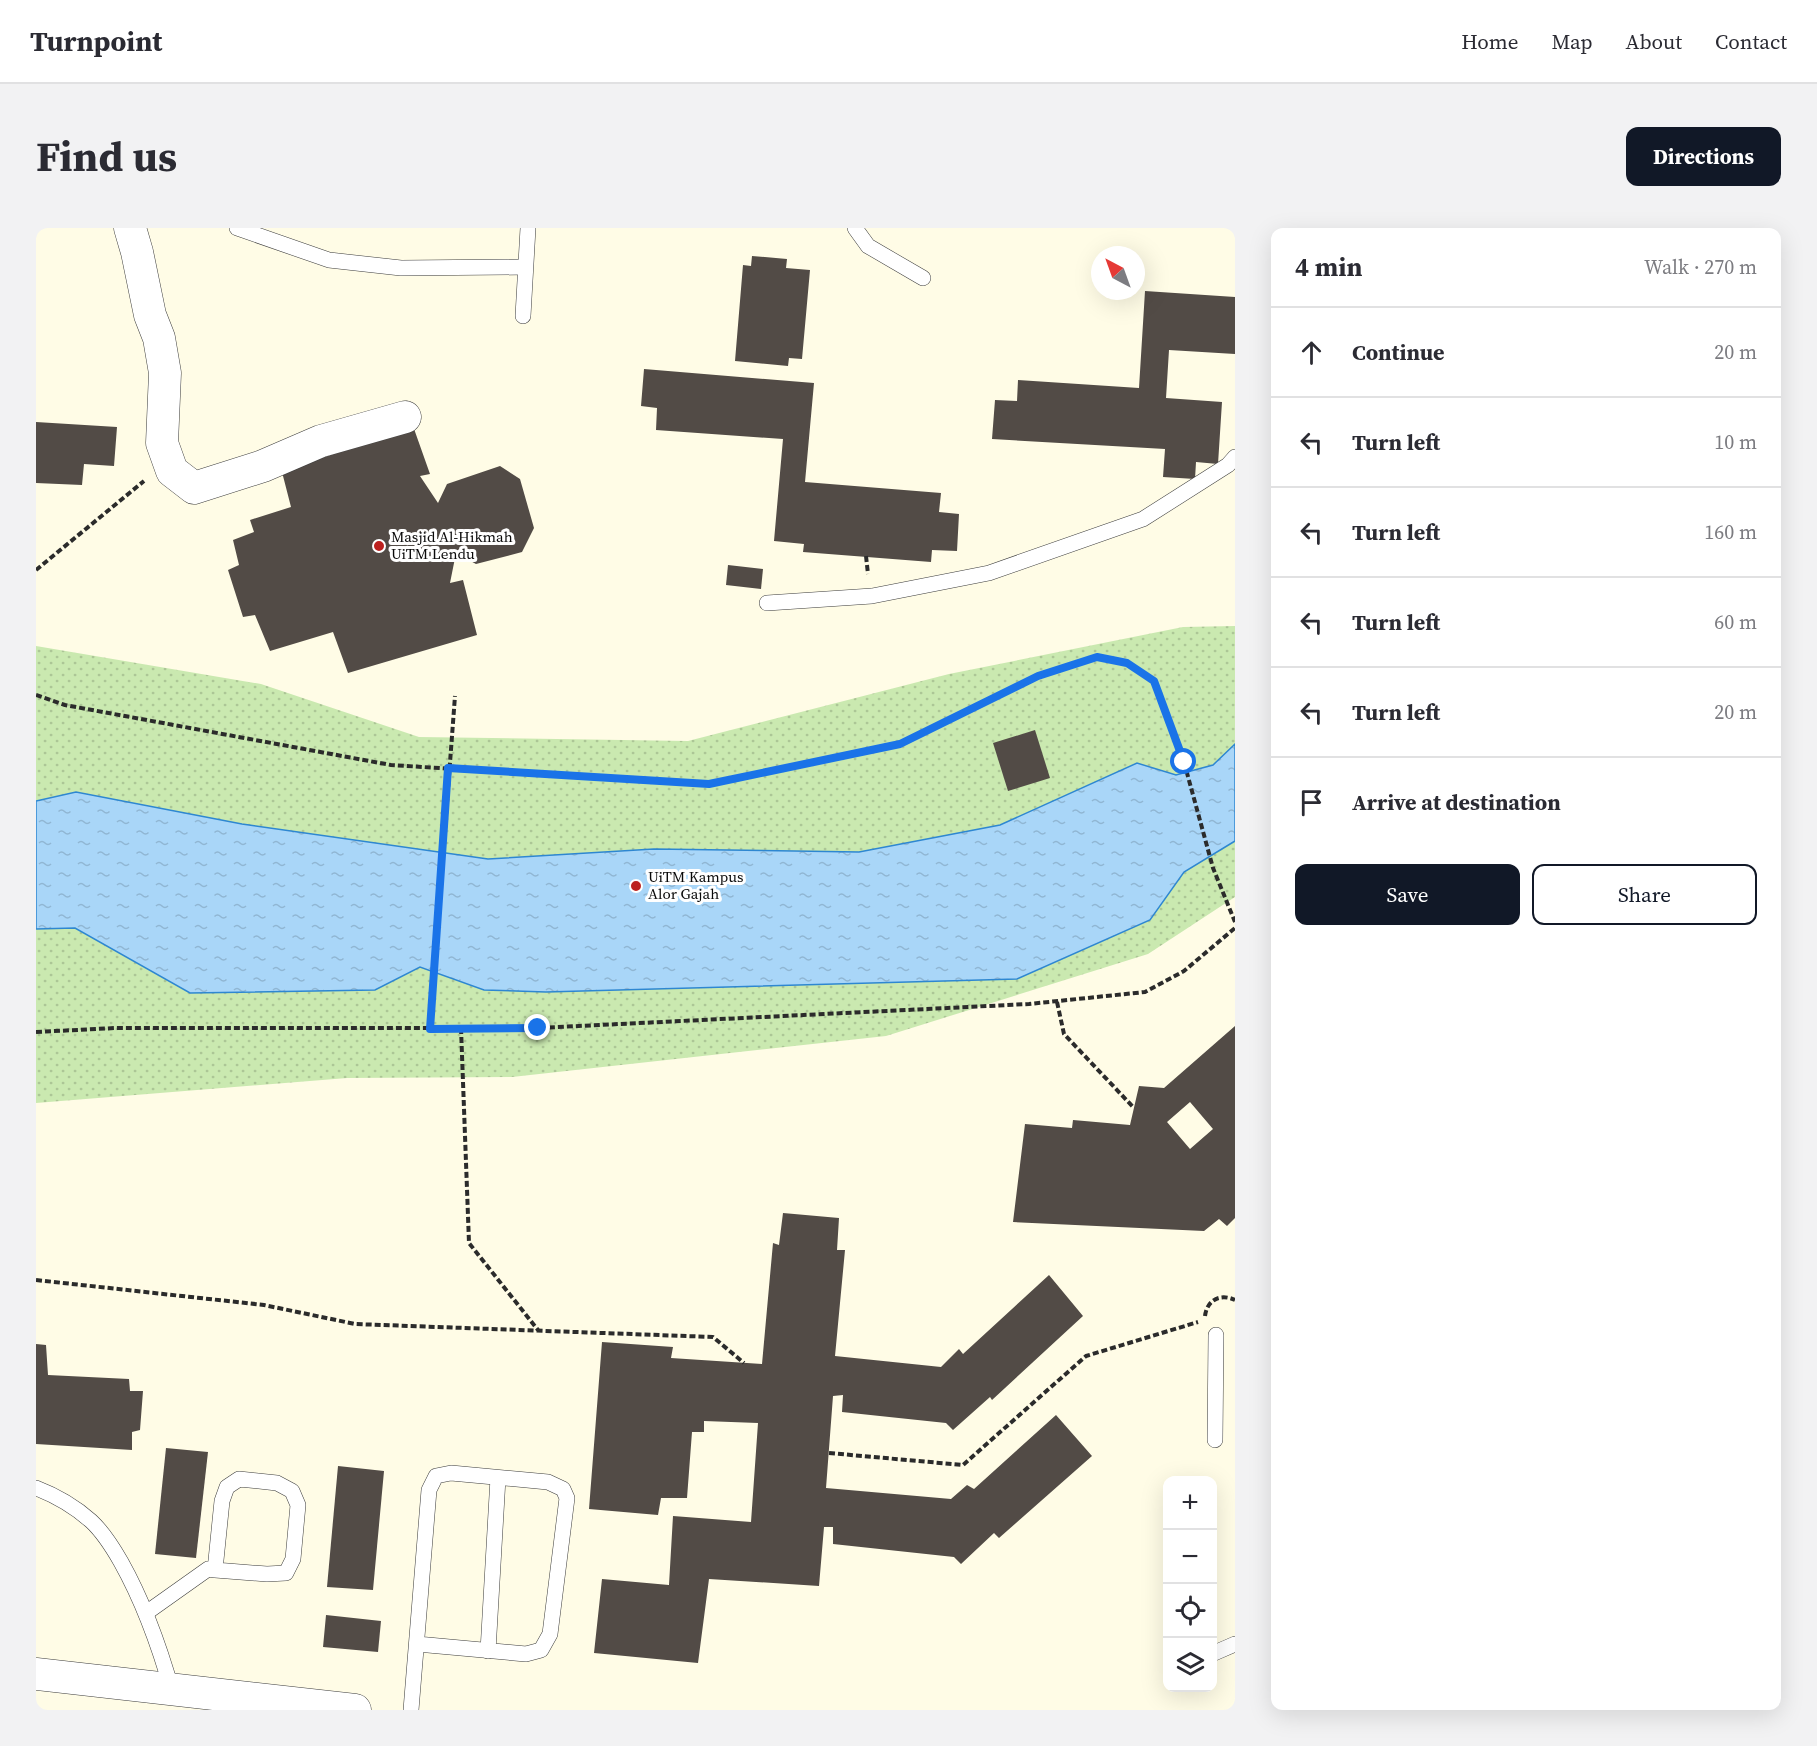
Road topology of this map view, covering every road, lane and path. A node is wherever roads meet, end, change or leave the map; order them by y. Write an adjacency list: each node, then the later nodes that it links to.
1 (130, 228): 10 (street)
2 (237, 228): 5 (lane)
3 (528, 228): 5 (lane)
4 (855, 228): 6 (lane)
5 (525, 267): 7 (lane)
6 (923, 278)
7 (523, 316)
8 (405, 417): 10 (street)
9 (1235, 457): 12 (lane)
10 (169, 461): 11 (path)
11 (36, 570)
12 (767, 603)
13 (36, 695): 15 (path)
14 (455, 696): 15 (path)
15 (448, 768): 16 (path); 20 (path)
16 (1235, 922)
17 (1235, 928): 18 (path)
18 (1057, 1002): 19 (path); 22 (path)
19 (461, 1028): 20 (path); 27 (path)
20 (430, 1029): 21 (path)
21 (36, 1032)
22 (1134, 1108)
23 (36, 1280): 27 (path)
24 (1216, 1298): 25 (path)
25 (1235, 1300)
26 (1205, 1320): 31 (path)
27 (538, 1330): 29 (path)
28 (1216, 1335): 30 (lane)
29 (744, 1363)
30 (1215, 1440)
31 (829, 1453)
32 (498, 1478): 36 (lane); 38 (lane); 38 (lane)
33 (36, 1488): 35 (lane)
34 (215, 1570): 34 (lane); 35 (lane)
35 (146, 1613): 41 (lane)
36 (417, 1644): 38 (lane); 43 (lane)
37 (1235, 1644): 39 (lane)
38 (488, 1651)
39 (1217, 1652)
40 (36, 1674): 41 (street)
41 (172, 1690): 42 (street)
42 (355, 1710)
43 (411, 1710)

